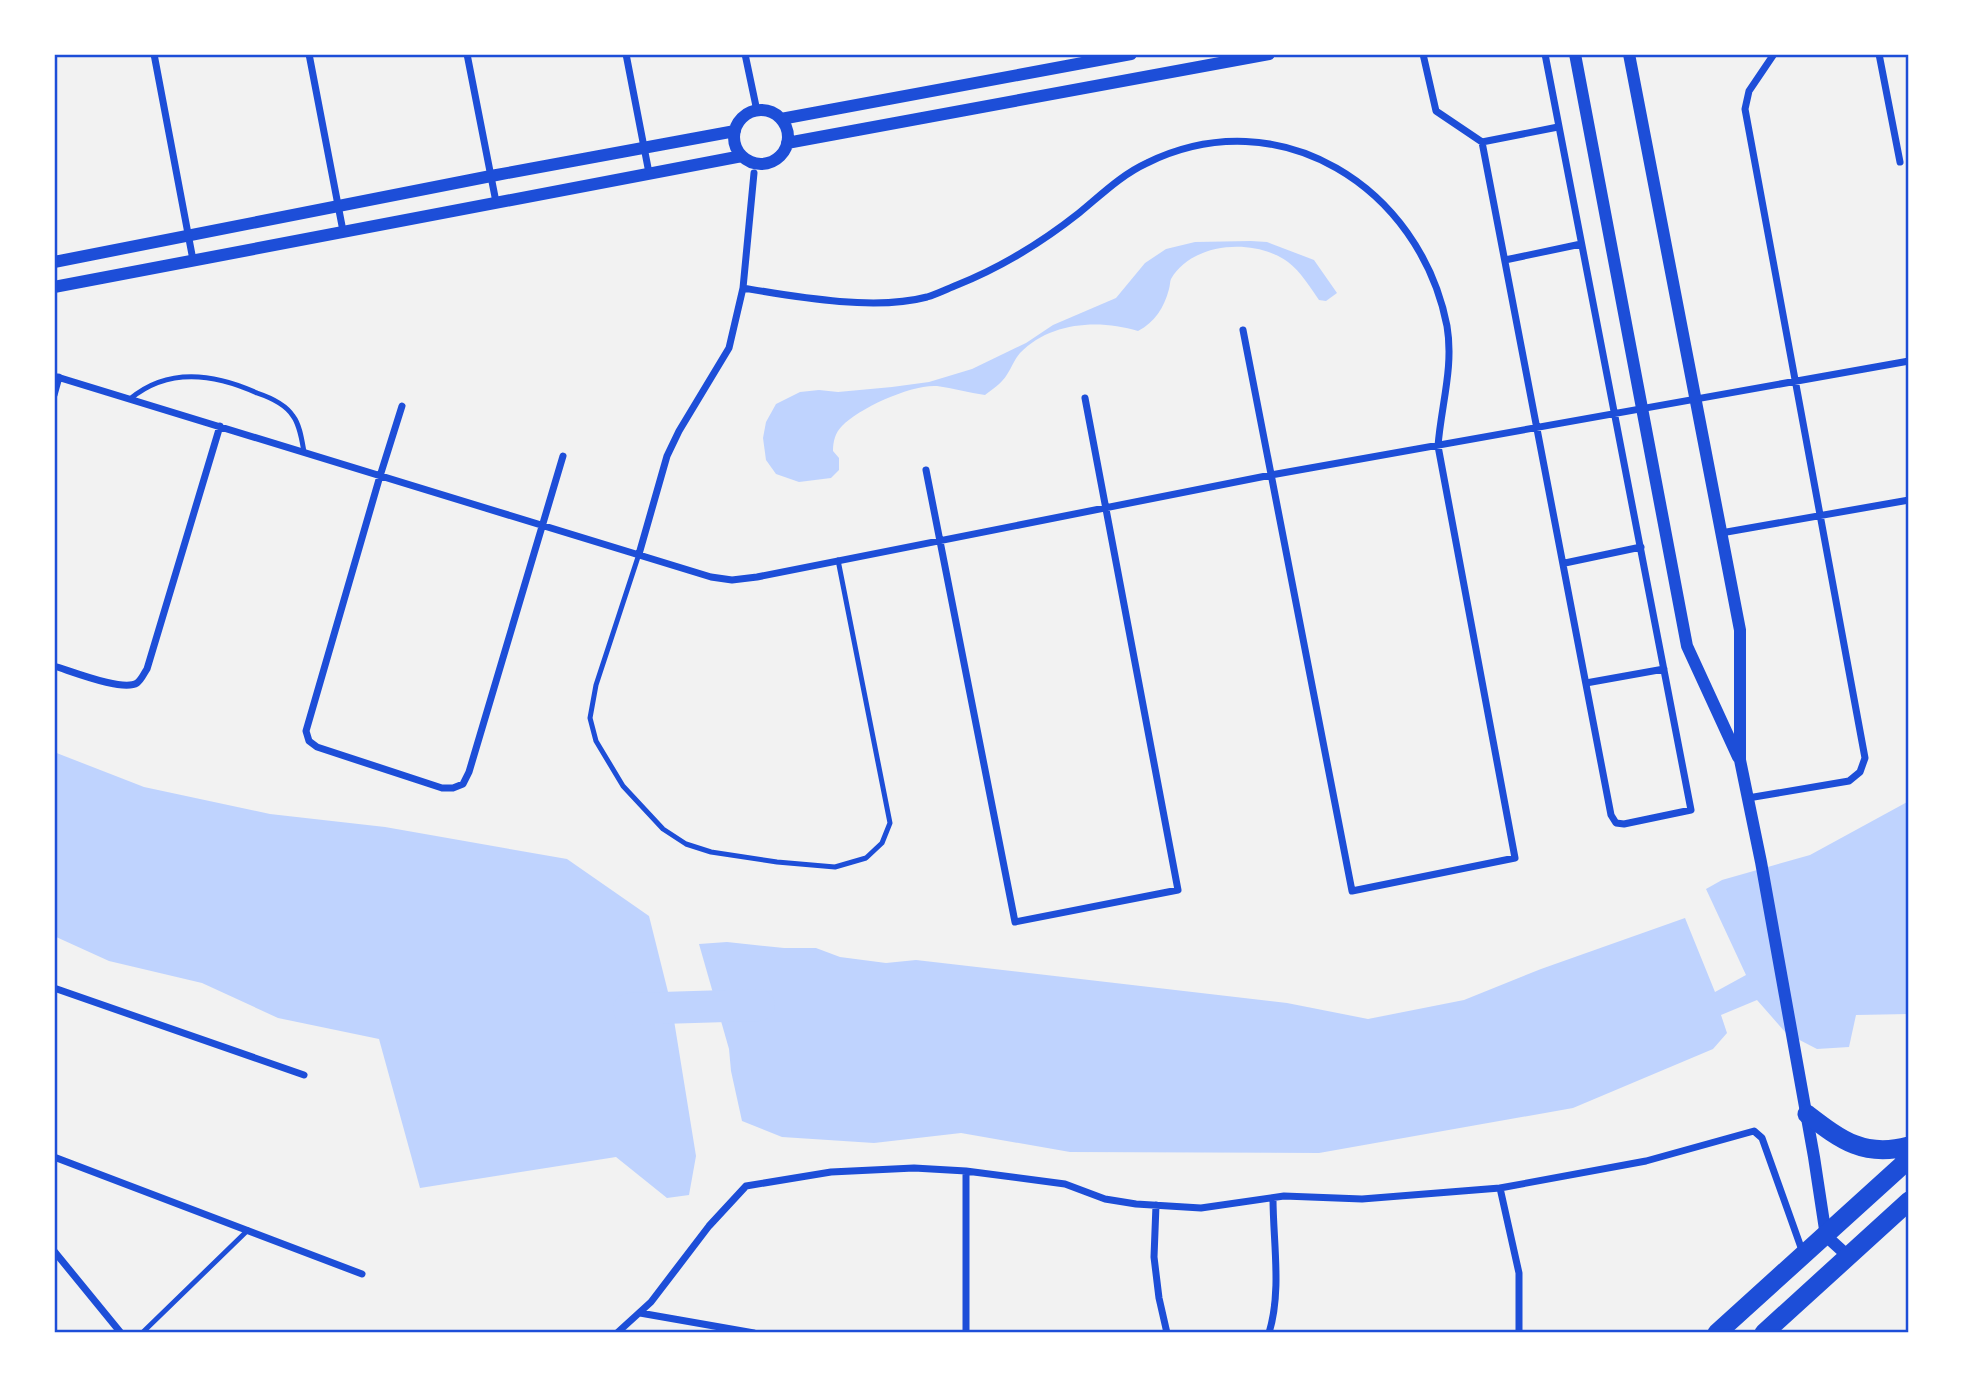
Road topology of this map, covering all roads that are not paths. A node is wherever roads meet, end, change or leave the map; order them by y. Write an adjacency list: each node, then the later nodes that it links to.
1 (154, 54): 29 (street)
2 (309, 54): 27 (street)
3 (467, 54): 25 (street)
4 (626, 54): 20 (street)
5 (745, 54): 14 (street)
6 (1131, 54): 15 (street)
7 (1269, 54): 19 (street)
8 (1423, 54): 18 (street)
9 (1545, 54): 16 (street)
10 (1575, 54): 45 (street)
11 (1629, 54): 43 (street)
12 (1774, 54): 39 (street)
13 (1879, 54): 22 (street)
14 (757, 111): 15 (street); 17 (street)
15 (781, 120): 19 (street)
16 (1558, 127): 18 (street); 30 (street)
17 (735, 131): 20 (street); 21 (street)
18 (1482, 142): 32 (street)
19 (787, 144): 21 (street)
20 (644, 147): 23 (street); 25 (street)
21 (742, 156): 23 (street)
22 (1900, 162)
23 (649, 173): 26 (street)
24 (754, 173): 35 (street)
25 (491, 176): 26 (street); 27 (street)
26 (496, 202): 28 (street)
27 (338, 207): 28 (street); 29 (street)
28 (343, 231): 31 (street)
29 (188, 236): 31 (street); 33 (street)
30 (1581, 244): 32 (street); 46 (street)
31 (193, 260): 34 (street)
32 (1505, 260): 48 (street)
33 (54, 262)
34 (54, 287)
35 (743, 288): 49 (street); 62 (street)
36 (1243, 330): 53 (street)
37 (1909, 361): 39 (street)
38 (57, 377): 40 (street); 42 (street)
39 (1796, 381): 43 (street); 57 (street)
40 (54, 395)
41 (1085, 398): 56 (street)
42 (131, 399): 47 (street); 50 (lane)
43 (1695, 400): 45 (street); 59 (street)
44 (402, 406): 54 (street)
45 (1642, 409): 46 (street); 68 (street)
46 (1614, 414): 48 (street); 61 (street)
47 (220, 426): 50 (street); 65 (street)
48 (1539, 428): 49 (street); 64 (street)
49 (1438, 446): 53 (street); 53 (street)
50 (304, 452): 54 (street)
51 (563, 456): 58 (street)
52 (926, 470): 60 (street)
53 (1270, 475): 56 (street)
54 (380, 476): 58 (street); 58 (street)
55 (1909, 500): 57 (street)
56 (1106, 507): 60 (street); 60 (street)
57 (1821, 516): 59 (street); 69 (street)
58 (543, 523): 62 (street)
59 (1721, 533): 68 (street)
60 (939, 539): 63 (street)
61 (1641, 547): 64 (street); 66 (street)
62 (639, 554): 63 (street); 63 (lane)
63 (838, 560)
64 (1564, 563): 67 (street)
65 (54, 666)
66 (1664, 669): 67 (street); 67 (street)
67 (1586, 683)
68 (1740, 760): 69 (street)
69 (1748, 798): 72 (street)
70 (54, 988): 71 (street)
71 (304, 1075)
72 (1807, 1114): 73 (highway); 82 (street)
73 (1909, 1146)
74 (54, 1157): 81 (street)
75 (1909, 1159): 82 (highway)
76 (966, 1171): 80 (street); 87 (street); 92 (street)
77 (1500, 1188): 78 (street); 84 (street); 95 (street)
78 (1273, 1198): 80 (street); 94 (street)
79 (1909, 1201): 85 (highway)
80 (1156, 1205): 93 (street)
81 (248, 1230): 86 (street); 89 (lane)
82 (1826, 1236): 84 (highway); 85 (street)
83 (54, 1251): 88 (street)
84 (1803, 1253): 96 (highway)
85 (1848, 1256): 97 (highway)
86 (362, 1273)
87 (640, 1313): 90 (street); 91 (street)
88 (121, 1333)
89 (142, 1333)
90 (617, 1333)
91 (754, 1333)
92 (966, 1333)
93 (1167, 1333)
94 (1269, 1333)
95 (1519, 1333)
96 (1717, 1333)
97 (1764, 1333)

